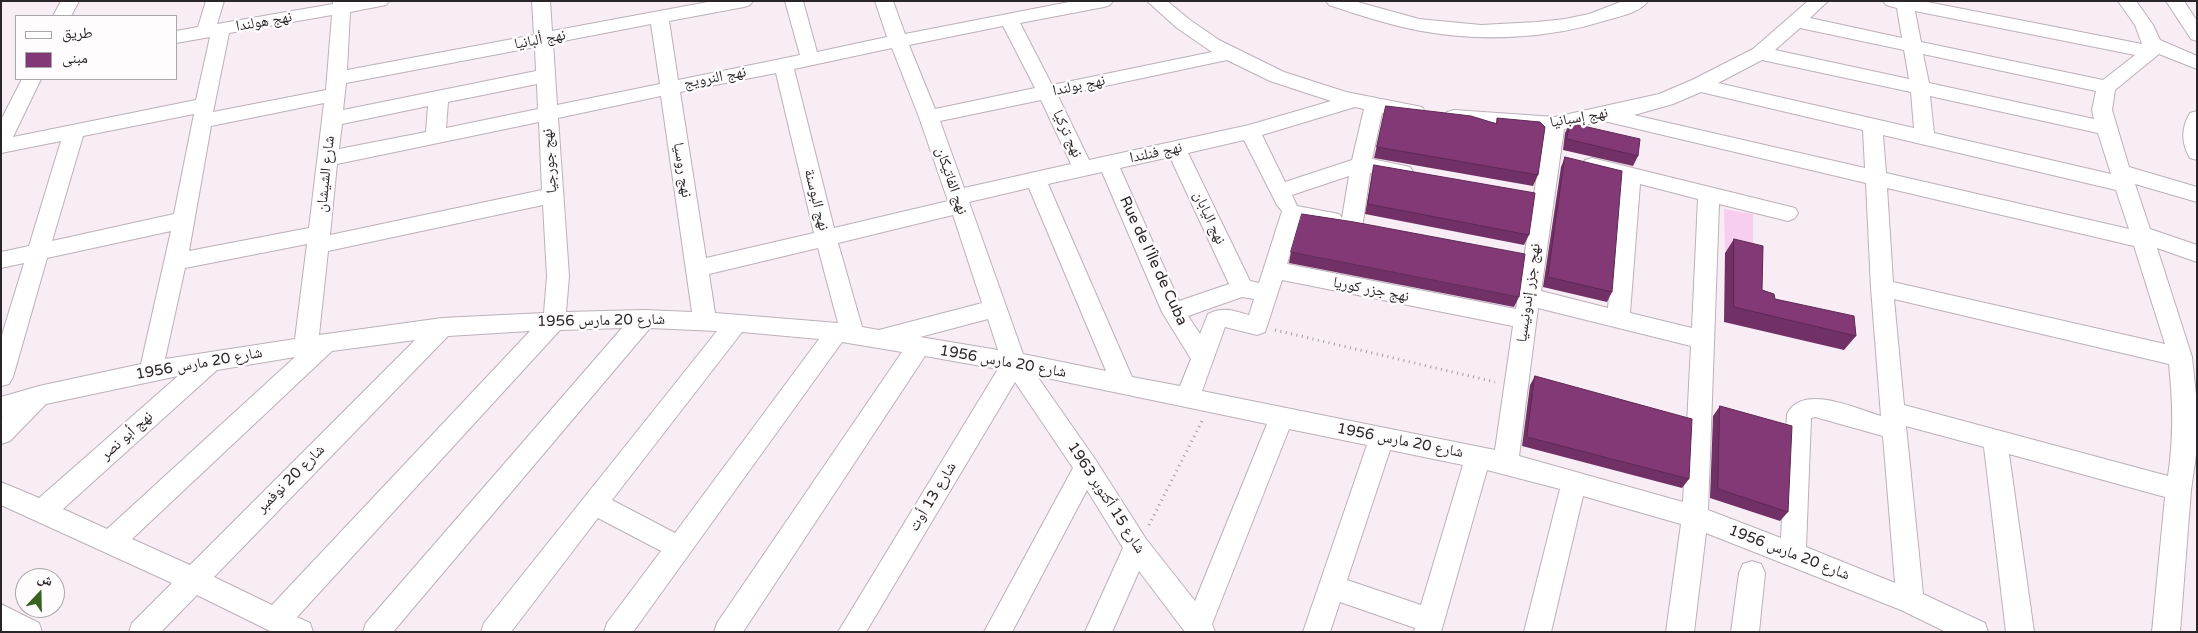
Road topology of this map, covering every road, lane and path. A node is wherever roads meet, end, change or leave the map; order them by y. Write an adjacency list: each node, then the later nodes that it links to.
1 (70, 1): 19 (street)
2 (215, 1): 24 (street)
3 (380, 1): 17 (street, نهج هولندا)
4 (541, 1): 27 (street, نهج جورجيا)
5 (744, 1): 18 (street, نهج ألبانيا)
6 (794, 1): 33 (street)
7 (884, 1): 28 (street, نهج الفاتيكان)
8 (1104, 1): 22 (street, نهج النرويج)
9 (1156, 1): 32 (street, نهج إسبانيا)
10 (1335, 1): 21 (street)
11 (1580, 1): 21 (street)
12 (1639, 1): 21 (street)
13 (1819, 1): 23 (street, نهج إسبانيا)
14 (2127, 1): 30 (street)
15 (2175, 1): 25 (street)
16 (1898, 3): 29 (street); 30 (street)
17 (342, 5): 24 (street, نهج هولندا); 39 (street, شارع الشيشان)
18 (681, 7): 20 (street, نهج ألبانيا)
19 (63, 15)
20 (659, 17): 27 (street, نهج ألبانيا); 41 (street, نهج روسيا)
21 (1596, 17)
22 (1009, 20): 28 (street, نهج النرويج); 43 (street, نهج تركيا)
23 (1795, 21): 29 (street); 31 (street, نهج إسبانيا)
24 (214, 31): 26 (street, نهج هولندا); 47 (street)
25 (2197, 35)
26 (178, 37)
27 (544, 40): 36 (street, نهج جورجيا); 39 (street, نهج ألبانيا)
28 (898, 41): 33 (street, نهج النرويج); 50 (street, نهج الفاتيكان)
29 (1911, 45): 40 (street); 42 (street)
30 (2151, 48): 35 (street); 40 (street)
31 (1760, 53): 38 (street, نهج إسبانيا); 42 (street)
32 (1229, 54): 43 (street, نهج بولندا); 45 (street, نهج إسبانيا)
33 (810, 59): 34 (street, نهج النرويج)
34 (783, 64): 41 (street, نهج النرويج); 81 (street, نهج البوسنة)
35 (2197, 64)
36 (545, 76): 44 (street); 48 (street, نهج جورجيا)
37 (31, 80): 59 (street)
38 (1699, 85): 49 (street, نهج إسبانيا); 53 (street)
39 (335, 86): 47 (street, نهج ألبانيا); 51 (street, شارع الشيشان)
40 (2106, 87): 54 (street)
41 (669, 88): 48 (street, نهج النرويج); 87 (street, نهج روسيا)
42 (1920, 88): 54 (street); 58 (street)
43 (1047, 93): 50 (street, نهج بولندا); 66 (street, نهج تركيا)
44 (439, 97): 51 (street); 57 (street)
45 (1354, 102): 46 (street, نهج إسبانيا); 56 (street, نهج فنلندا)
46 (1374, 106): 52 (street, نهج إسبانيا); 65 (street)
47 (203, 113): 55 (street, نهج ألبانيا); 79 (street)
48 (547, 114): 57 (street, نهج النرويج); 75 (street, نهج جورجيا)
49 (1604, 114): 52 (street, نهج إسبانيا); 69 (street)
50 (929, 117): 76 (street, نهج الفاتيكان)
51 (332, 118): 63 (street, شارع الشيشان)
52 (1556, 124): 62 (street, نهج جزر إندونيسيا)
53 (1873, 127): 58 (street); 69 (street)
54 (2106, 128): 70 (street)
55 (74, 132): 60 (street, نهج ألبانيا); 83 (street)
56 (1250, 132): 61 (street, نهج فنلندا); 72 (street)
57 (435, 137): 63 (street, نهج النرويج)
58 (1925, 138): 70 (street)
59 (1, 140)
60 (1, 146)
61 (1176, 148): 64 (street, نهج فنلندا); 89 (street, نهج اليابان)
62 (1552, 156): 68 (street); 92 (street, نهج جزر إندونيسيا)
63 (327, 159): 82 (street, شارع الشيشان)
64 (1108, 163): 66 (street, نهج فنلندا); 94 (street, Rue de l'Île de Cuba)
65 (1361, 164): 67 (street); 72 (street); 77 (street)
66 (1083, 169): 71 (street, نهج فنلندا)
67 (1419, 175)
68 (1630, 175): 73 (street); 97 (street)
69 (1875, 178): 80 (street); 90 (street)
70 (2122, 178): 74 (street); 80 (street)
71 (1035, 180): 76 (street, نهج فنلندا); 114 (street)
72 (1280, 191): 77 (street)
73 (1709, 193): 78 (street); 105 (street)
74 (2197, 195)
75 (552, 196): 82 (street); 98 (street, نهج جورجيا)
76 (958, 201): 81 (street, نهج فنلندا); 93 (street, نهج الفاتيكان)
77 (1291, 213): 88 (street)
78 (1788, 213)
79 (183, 220): 83 (street); 86 (street)
80 (2141, 237): 84 (street); 109 (street)
81 (826, 239): 87 (street, نهج فنلندا); 103 (street, نهج البوسنة)
82 (319, 240): 86 (street); 106 (street, شارع الشيشان)
83 (39, 252): 85 (street); 113 (street)
84 (2197, 254)
85 (1, 260)
86 (176, 262): 112 (street)
87 (696, 269): 99 (street, نهج روسيا)
88 (1274, 270): 91 (street); 96 (street, نهج جزر كوريا)
89 (1242, 288): 91 (street); 94 (street)
90 (1882, 288): 109 (street); 120 (street)
91 (1267, 292): 101 (street)
92 (1529, 297): 96 (street, نهج جزر إندونيسيا); 97 (street)
93 (996, 308): 104 (street); 111 (street, نهج الفاتيكان)
94 (1173, 312): 108 (street, Rue de l'Île de Cuba)
95 (644, 319): 98 (street, شارع 20 مارس 1956); 99 (street, شارع 20 مارس 1956); 148 (street)
96 (1526, 320): 115 (street, نهج جزر إندونيسيا)
97 (1618, 320): 105 (street)
98 (554, 321): 102 (street, شارع 20 مارس 1956); 142 (street)
99 (706, 322): 100 (street, شارع 20 مارس 1956)
100 (736, 323): 103 (street, شارع 20 مارس 1956); 130 (street)
101 (1257, 326): 108 (street); 115 (path)
102 (442, 328): 106 (street, شارع 20 مارس 1956); 138 (street, شارع 20 نوفمبر)
103 (845, 334): 104 (street, شارع 20 مارس 1956); 134 (street)
104 (878, 339): 107 (street, شارع 20 مارس 1956)
105 (1704, 340): 132 (street)
106 (316, 344): 110 (street, شارع 20 مارس 1956); 133 (street)
107 (919, 346): 111 (street, شارع 20 مارس 1956); 151 (street)
108 (1202, 357): 117 (street)
109 (2180, 358): 128 (street)
110 (211, 361): 112 (street, شارع 20 مارس 1956); 131 (street, نهج أبو نصر)
111 (1014, 362): 114 (street, شارع 20 مارس 1956); 126 (street, شارع 15 أكتوبر 1963); 152 (street, شارع 13 أوت)
112 (151, 371): 116 (street, شارع 20 مارس 1956)
113 (1, 377)
114 (1124, 385): 117 (street, شارع 20 مارس 1956)
115 (1515, 387): 125 (street, نهج جزر إندونيسيا)
116 (39, 396): 118 (street, شارع 20 مارس 1956); 121 (street)
117 (1200, 400): 119 (street, شارع 20 مارس 1956); 135 (path)
118 (1, 407)
119 (1282, 417): 122 (street, شارع 20 مارس 1956); 144 (street)
120 (1892, 421): 123 (street); 136 (street); 140 (street)
121 (1, 434)
122 (1382, 438): 124 (street, شارع 20 مارس 1956); 139 (street)
123 (1995, 440): 128 (street); 160 (street)
124 (1478, 457): 125 (street, شارع 20 مارس 1956); 143 (street)
125 (1506, 463): 127 (street, شارع 20 مارس 1956)
126 (1086, 466): 135 (street, شارع 15 أكتوبر 1963); 153 (street)
127 (1574, 482): 132 (street, شارع 20 مارس 1956); 156 (street)
128 (2178, 490): 161 (street)
129 (1, 493): 131 (street)
130 (596, 504): 134 (street); 149 (street)
131 (43, 511): 133 (street)
132 (1695, 517): 136 (street, شارع 20 مارس 1956); 157 (street)
133 (111, 542): 138 (street)
134 (680, 548): 150 (street)
135 (1137, 548): 144 (street, شارع 15 أكتوبر 1963); 154 (street)
136 (1792, 554): 140 (street, شارع 20 مارس 1956)
137 (1752, 572): 158 (street)
138 (192, 579): 142 (street); 146 (street, شارع 20 نوفمبر)
139 (1332, 587): 143 (street); 155 (street)
140 (1910, 601): 159 (street, شارع 20 مارس 1956)
141 (1, 617): 145 (street)
142 (276, 620): 147 (street)
143 (1429, 627)
144 (1200, 629)
145 (29, 632)
146 (142, 632)
147 (300, 632)
148 (376, 632)
149 (494, 632)
150 (617, 632)
151 (727, 632)
152 (851, 632)
153 (997, 632)
154 (1098, 632)
155 (1316, 632)
156 (1537, 632)
157 (1680, 632)
158 (1745, 632)
159 (1975, 632)
160 (2020, 632)
161 (2166, 632)

